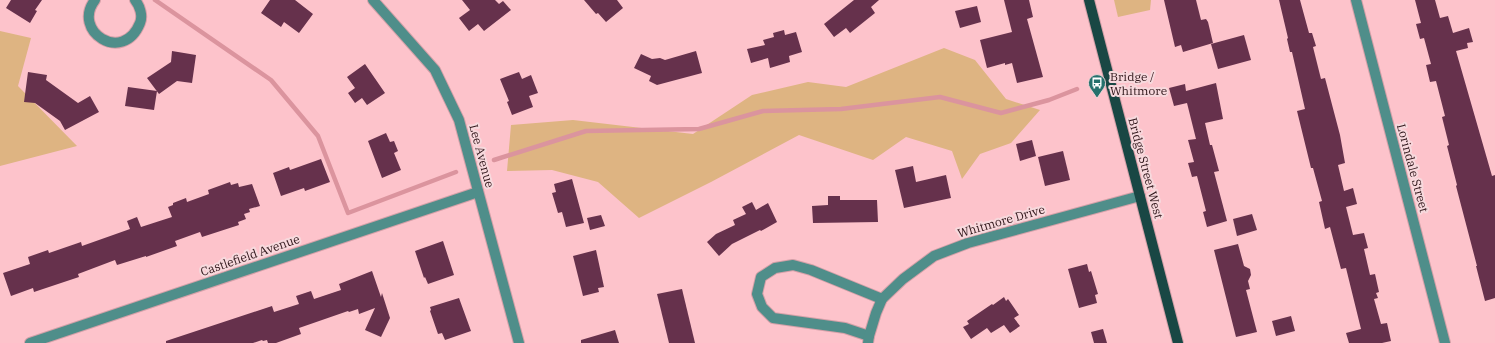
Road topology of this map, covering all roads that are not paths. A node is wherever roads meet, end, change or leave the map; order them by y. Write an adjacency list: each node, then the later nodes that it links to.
1 (95, 0): 2 (street)
2 (135, 0)
3 (1089, 0): 7 (main road, Bridge Street West)
4 (1356, 0): 13 (street, Lorindale Street)
5 (377, 1): 6 (street, Lee Avenue)
6 (478, 192): 10 (street, Castlefield Avenue); 11 (street, Lee Avenue)
7 (1140, 196): 8 (street, Whitmore Drive); 12 (main road, Bridge Street West)
8 (882, 299): 9 (street, Whitmore Drive); 9 (street, Whitmore Drive)
9 (868, 340)
10 (30, 343)
11 (519, 343)
12 (1178, 343)
13 (1445, 343)

